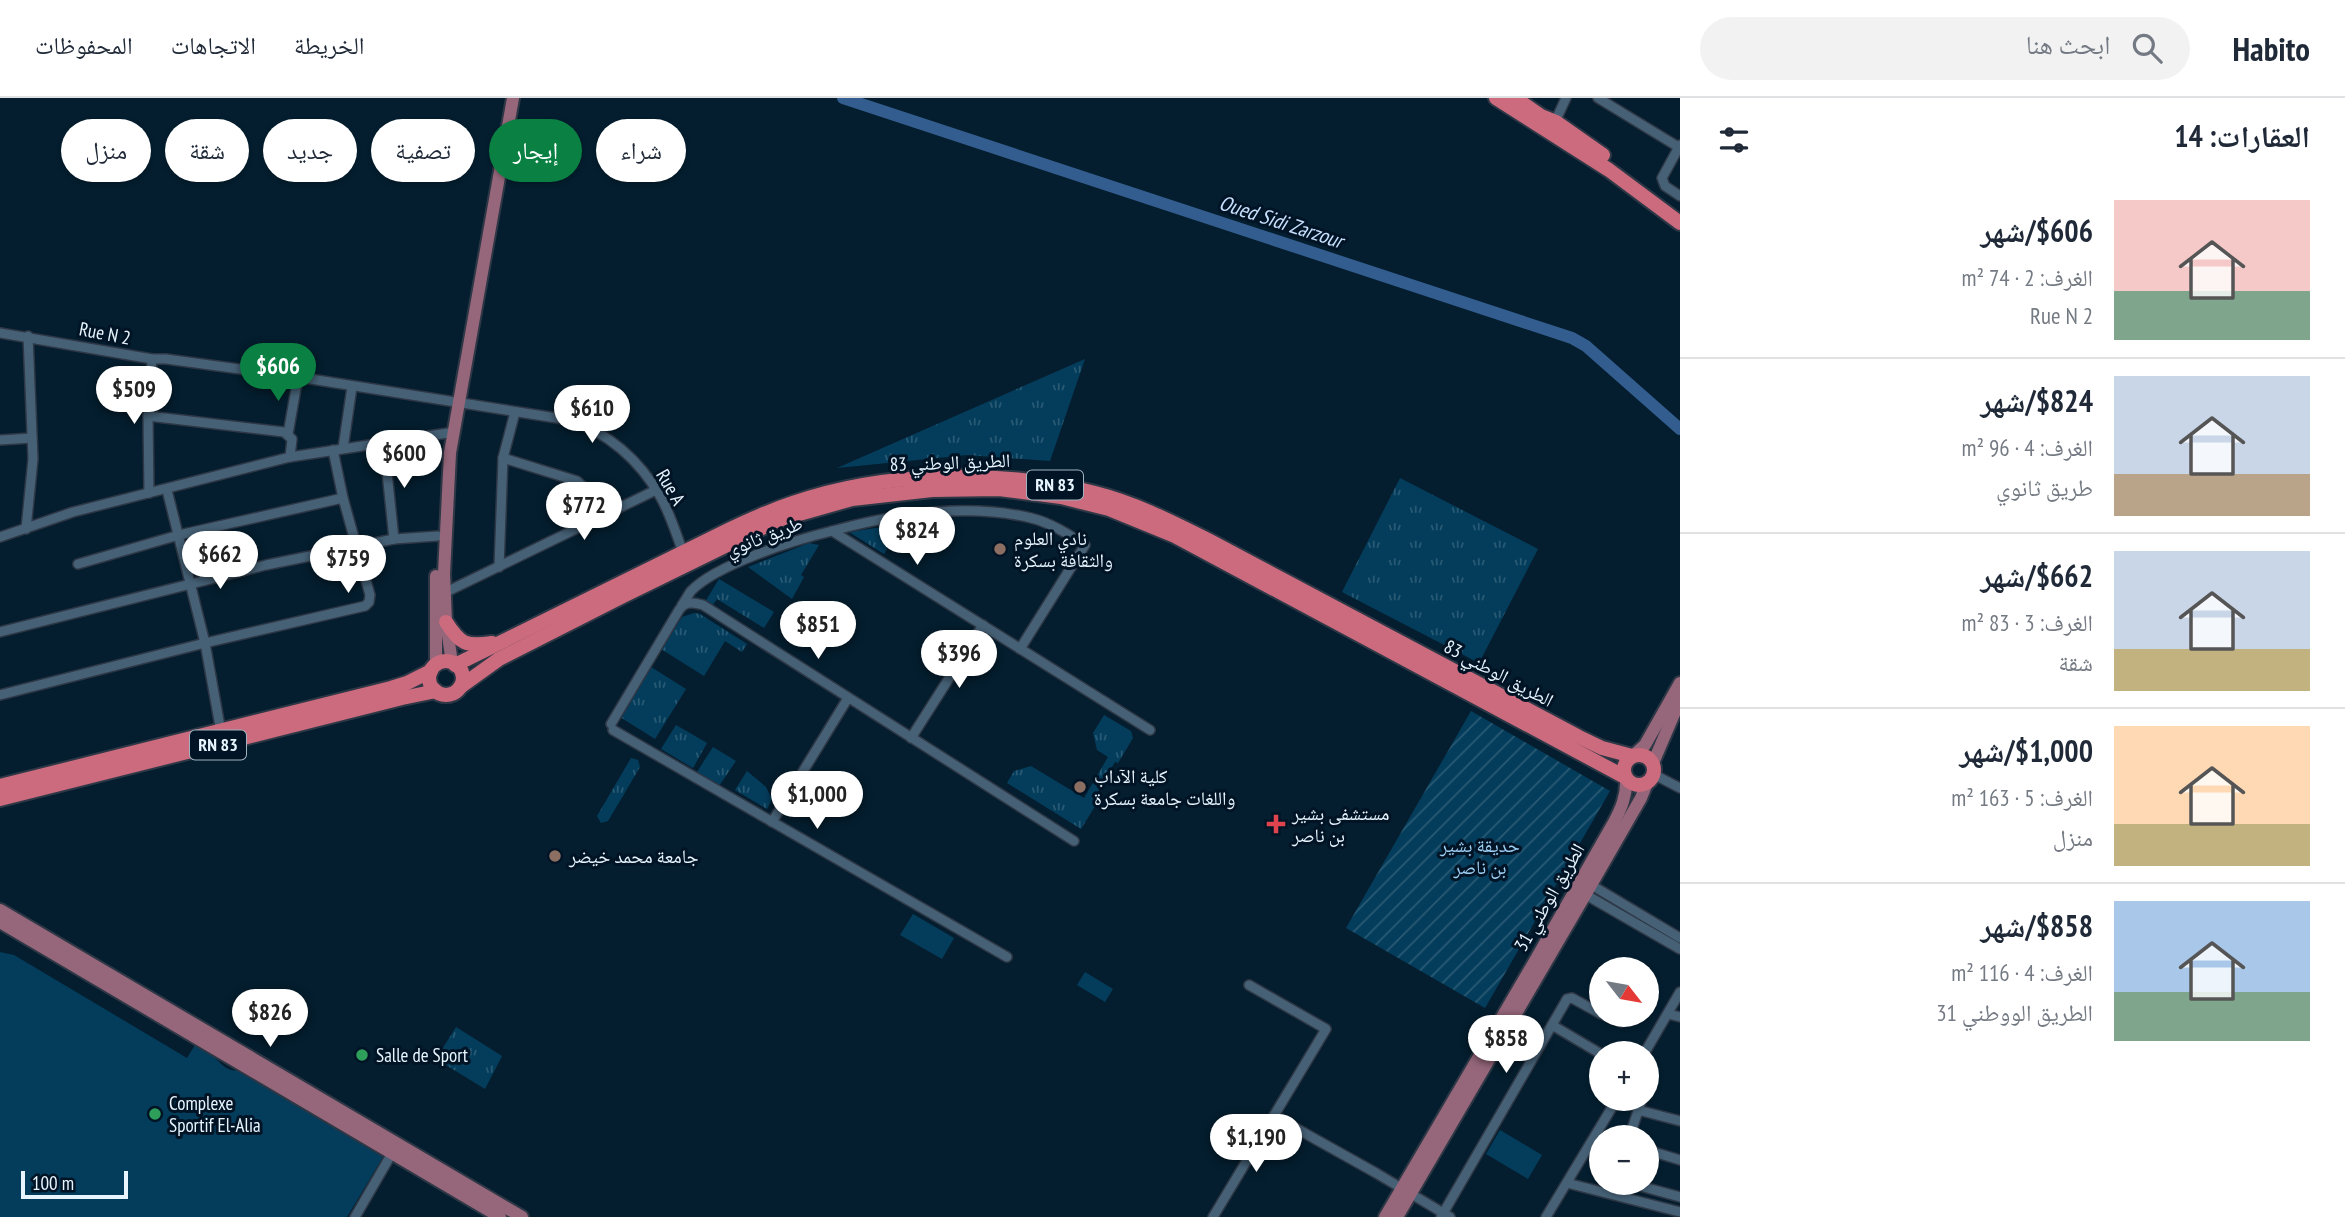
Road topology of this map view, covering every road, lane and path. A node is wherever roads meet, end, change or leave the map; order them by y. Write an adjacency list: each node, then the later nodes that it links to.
1 (513, 98): 16 (main road)
2 (1496, 98): 6 (highway)
3 (1515, 98): 6 (highway)
4 (1566, 98): 6 (street)
5 (1598, 98): 7 (street)
6 (1553, 127): 9 (highway); 10 (highway)
7 (1679, 147): 8 (street)
8 (1680, 196)
9 (1680, 212)
10 (1680, 223)
11 (0, 333): 12 (street, Rue N 2)
12 (28, 336): 13 (street, Rue N 2); 21 (street)
13 (152, 359): 14 (street, Rue N 2); 18 (street)
14 (298, 377): 15 (street, Rue N 2); 20 (street)
15 (352, 387): 16 (street, Rue N 2); 24 (street)
16 (456, 402): 17 (street, Rue A); 19 (main road); 43 (main road)
17 (515, 412): 26 (street); 28 (street, Rue A)
18 (148, 416): 20 (street); 29 (street)
19 (448, 433): 23 (street); 35 (main road)
20 (288, 435): 25 (street)
21 (32, 438): 22 (street); 32 (street)
22 (0, 440)
23 (384, 444): 24 (street); 37 (street)
24 (338, 449): 25 (street); 30 (street)
25 (290, 457): 27 (street)
26 (503, 458): 31 (street); 41 (street)
27 (167, 490): 29 (street); 34 (street)
28 (656, 490): 31 (street); 39 (street, Rue A)
29 (149, 493): 32 (street)
30 (343, 498): 34 (street); 38 (street)
31 (606, 515): 41 (street)
32 (26, 529): 36 (street)
33 (832, 531): 44 (street, طريق ثانوي); 46 (street, طريق ثانوي); 50 (street)
34 (179, 535): 40 (street); 42 (street)
35 (438, 536): 37 (street); 52 (main road)
36 (0, 537)
37 (394, 539): 38 (street)
38 (357, 547): 42 (street); 49 (street)
39 (683, 552): 48 (highway, الطريق الوطني 83 / RN 83); 60 (highway, الطريق الوطني 83 / RN 83)
40 (78, 564)
41 (499, 567): 43 (street)
42 (191, 583): 47 (street); 49 (street)
43 (444, 593): 45 (main road)
44 (682, 605): 57 (street); 70 (street, طريق ثانوي)
45 (446, 622): 48 (highway); 51 (main road)
46 (982, 625): 50 (street, طريق ثانوي); 63 (street)
47 (0, 632)
48 (500, 641): 51 (highway, الطريق الوطني 83 / RN 83)
49 (205, 643): 56 (street); 62 (street)
50 (1020, 649): 61 (street, طريق ثانوي)
51 (453, 664): 52 (highway); 54 (highway)
52 (433, 668): 55 (highway); 62 (highway, RN 83)
53 (1680, 683): 64 (main road)
54 (460, 687): 55 (highway); 66 (highway, الطريق الوطني 83 / RN 83)
55 (436, 691): 69 (highway, RN 83)
56 (0, 695)
57 (848, 698): 63 (street); 70 (street)
58 (1680, 700): 65 (main road)
59 (1559, 709): 60 (highway)
60 (1552, 723): 64 (highway, الطريق الوطني 83 / RN 83)
61 (1150, 730)
62 (220, 732): 67 (highway, RN 83)
63 (911, 738): 71 (street)
64 (1633, 756): 65 (highway); 66 (highway)
65 (1651, 773): 66 (highway); 68 (street); 72 (main road)
66 (1626, 778): 72 (main road, الطريق الوطني 31)
67 (0, 786)
68 (1680, 788)
69 (0, 799)
70 (772, 822): 77 (street)
71 (1074, 841)
72 (1584, 887): 75 (street); 76 (street); 94 (main road); 94 (main road, الطريق الوطني 31)
73 (0, 910): 90 (main road)
74 (0, 922): 90 (main road)
75 (1680, 938)
76 (1680, 949)
77 (1007, 957)
78 (1249, 985): 88 (street)
79 (1680, 992): 81 (street)
80 (1589, 1007): 83 (street)
81 (1668, 1014): 82 (street); 84 (street)
82 (1680, 1017)
83 (1552, 1025): 85 (street); 98 (street)
84 (1652, 1041)
85 (1589, 1047)
86 (1610, 1111): 93 (street)
87 (1642, 1111): 89 (street)
88 (1274, 1116): 94 (street); 102 (street)
89 (1680, 1121)
90 (395, 1148): 99 (street); 100 (main road); 101 (main road)
91 (1659, 1154): 92 (street)
92 (1680, 1160)
93 (1567, 1183): 97 (street); 105 (street)
94 (1406, 1191): 98 (street); 103 (main road); 104 (main road)
95 (1659, 1191): 96 (street)
96 (1680, 1197)
97 (1680, 1212)
98 (1445, 1216)
99 (355, 1217)
100 (500, 1217)
101 (522, 1217)
102 (1213, 1217)
103 (1385, 1217)
104 (1397, 1217)
105 (1546, 1217)

